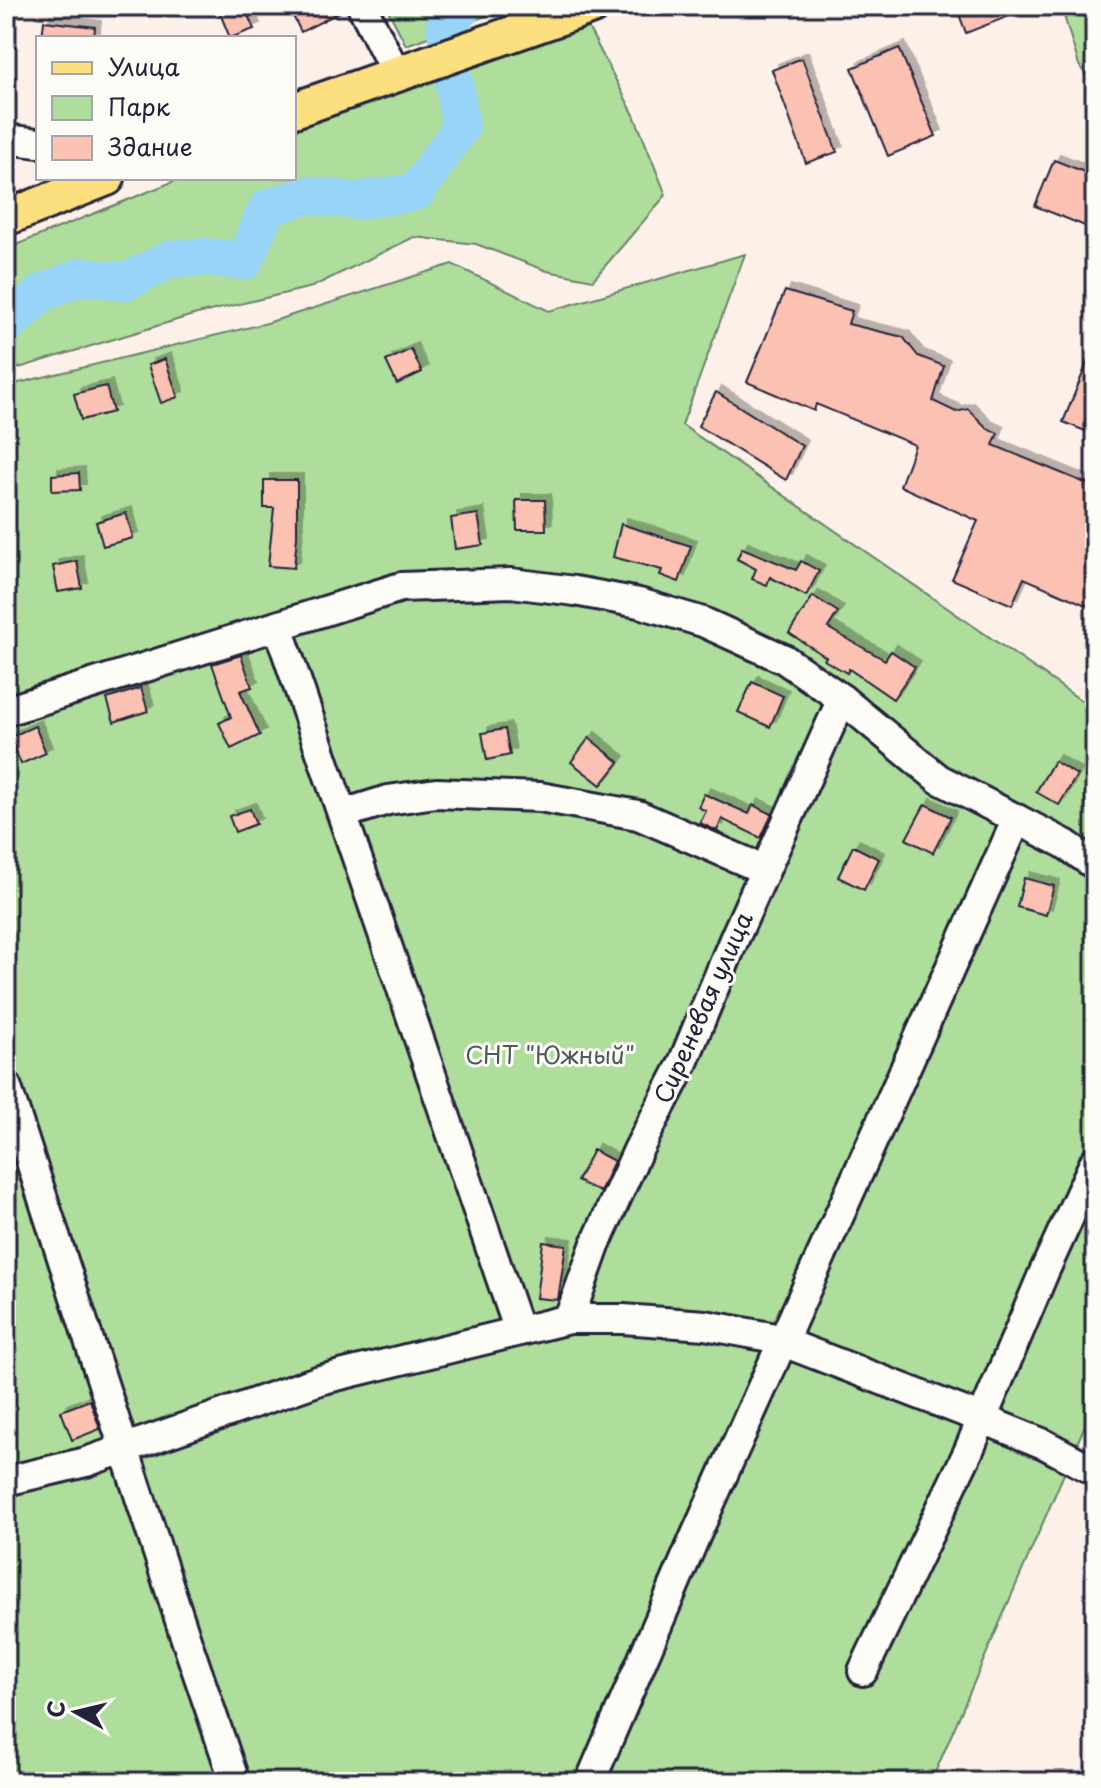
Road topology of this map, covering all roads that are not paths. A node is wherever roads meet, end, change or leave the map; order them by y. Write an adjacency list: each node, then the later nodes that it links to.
1 (362, 6): 3 (street)
2 (592, 6): 3 (main road)
3 (396, 73): 4 (main road)
4 (296, 109)
5 (6, 139): 6 (street)
6 (36, 143)
7 (102, 180): 8 (main road)
8 (6, 218)
9 (278, 627): 10 (street); 11 (street); 12 (street)
10 (842, 699): 13 (street); 15 (street, Сиреневая улица)
11 (6, 711)
12 (343, 814): 15 (street); 19 (street)
13 (1017, 819): 14 (street); 20 (street)
14 (1095, 865)
15 (765, 870): 18 (street, Сиреневая улица)
16 (6, 1085): 22 (street)
17 (1095, 1161): 21 (street)
18 (569, 1319): 19 (street); 20 (street)
19 (519, 1331): 22 (street)
20 (782, 1343): 21 (street); 27 (street)
21 (983, 1419): 23 (street); 25 (street)
22 (124, 1449): 24 (street); 26 (street)
23 (1095, 1471)
24 (6, 1481)
25 (863, 1671)
26 (235, 1782)
27 (590, 1782)

